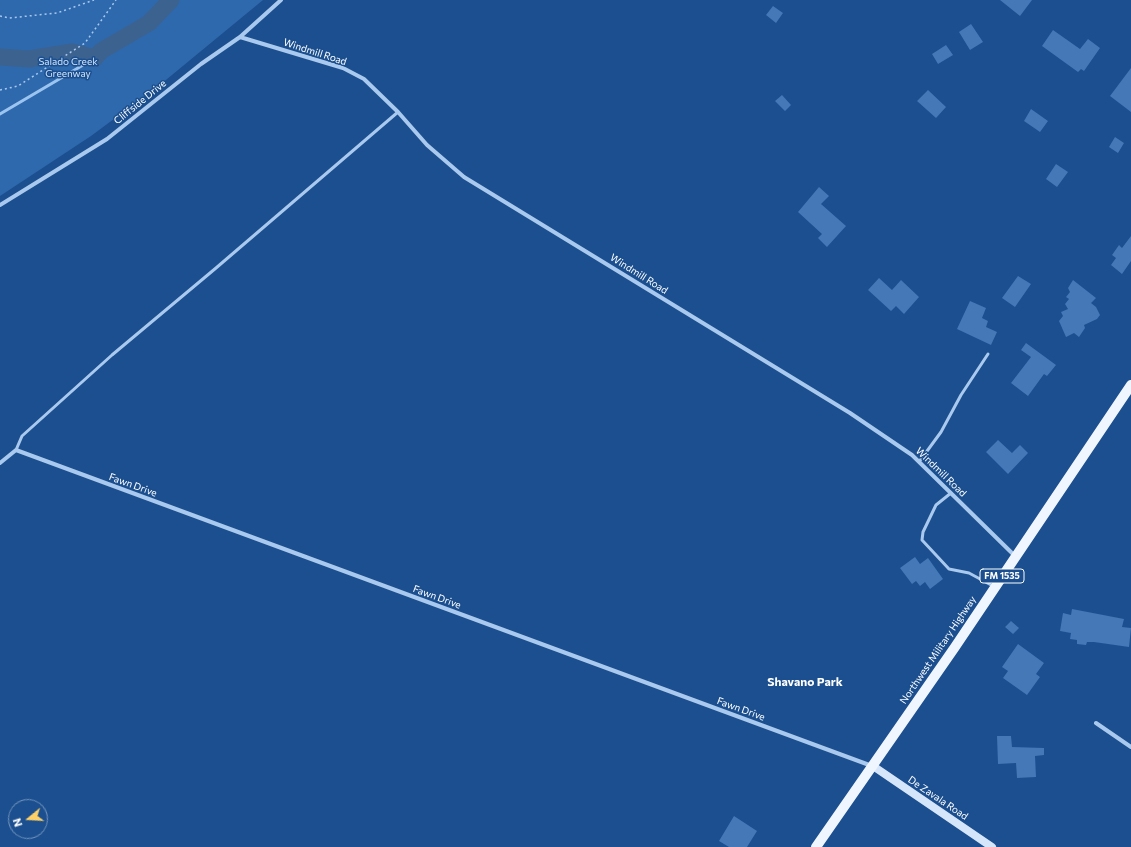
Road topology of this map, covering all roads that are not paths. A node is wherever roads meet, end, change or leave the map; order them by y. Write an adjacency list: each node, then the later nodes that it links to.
1 (281, 0): 2 (street, Cliffside Drive)
2 (240, 37): 3 (street, Windmill Road); 4 (street, Cliffside Drive)
3 (398, 112): 7 (lane); 8 (street, Windmill Road)
4 (0, 205)
5 (988, 354): 8 (lane)
6 (1131, 385): 11 (main road, Northwest Military Highway / FM 1535)
7 (16, 450): 9 (street); 15 (street, Fawn Drive)
8 (919, 462): 10 (street, Windmill Road)
9 (0, 463)
10 (950, 493): 11 (street, Windmill Road); 12 (lane)
11 (1016, 556): 12 (main road, Northwest Military Highway / FM 1535)
12 (995, 587): 15 (main road, Northwest Military Highway / FM 1535)
13 (1096, 723): 14 (street)
14 (1131, 747)
15 (872, 766): 16 (main road, Northwest Military Highway / FM 1535); 17 (main road, De Zavala Road)
16 (816, 847)
17 (992, 847)

